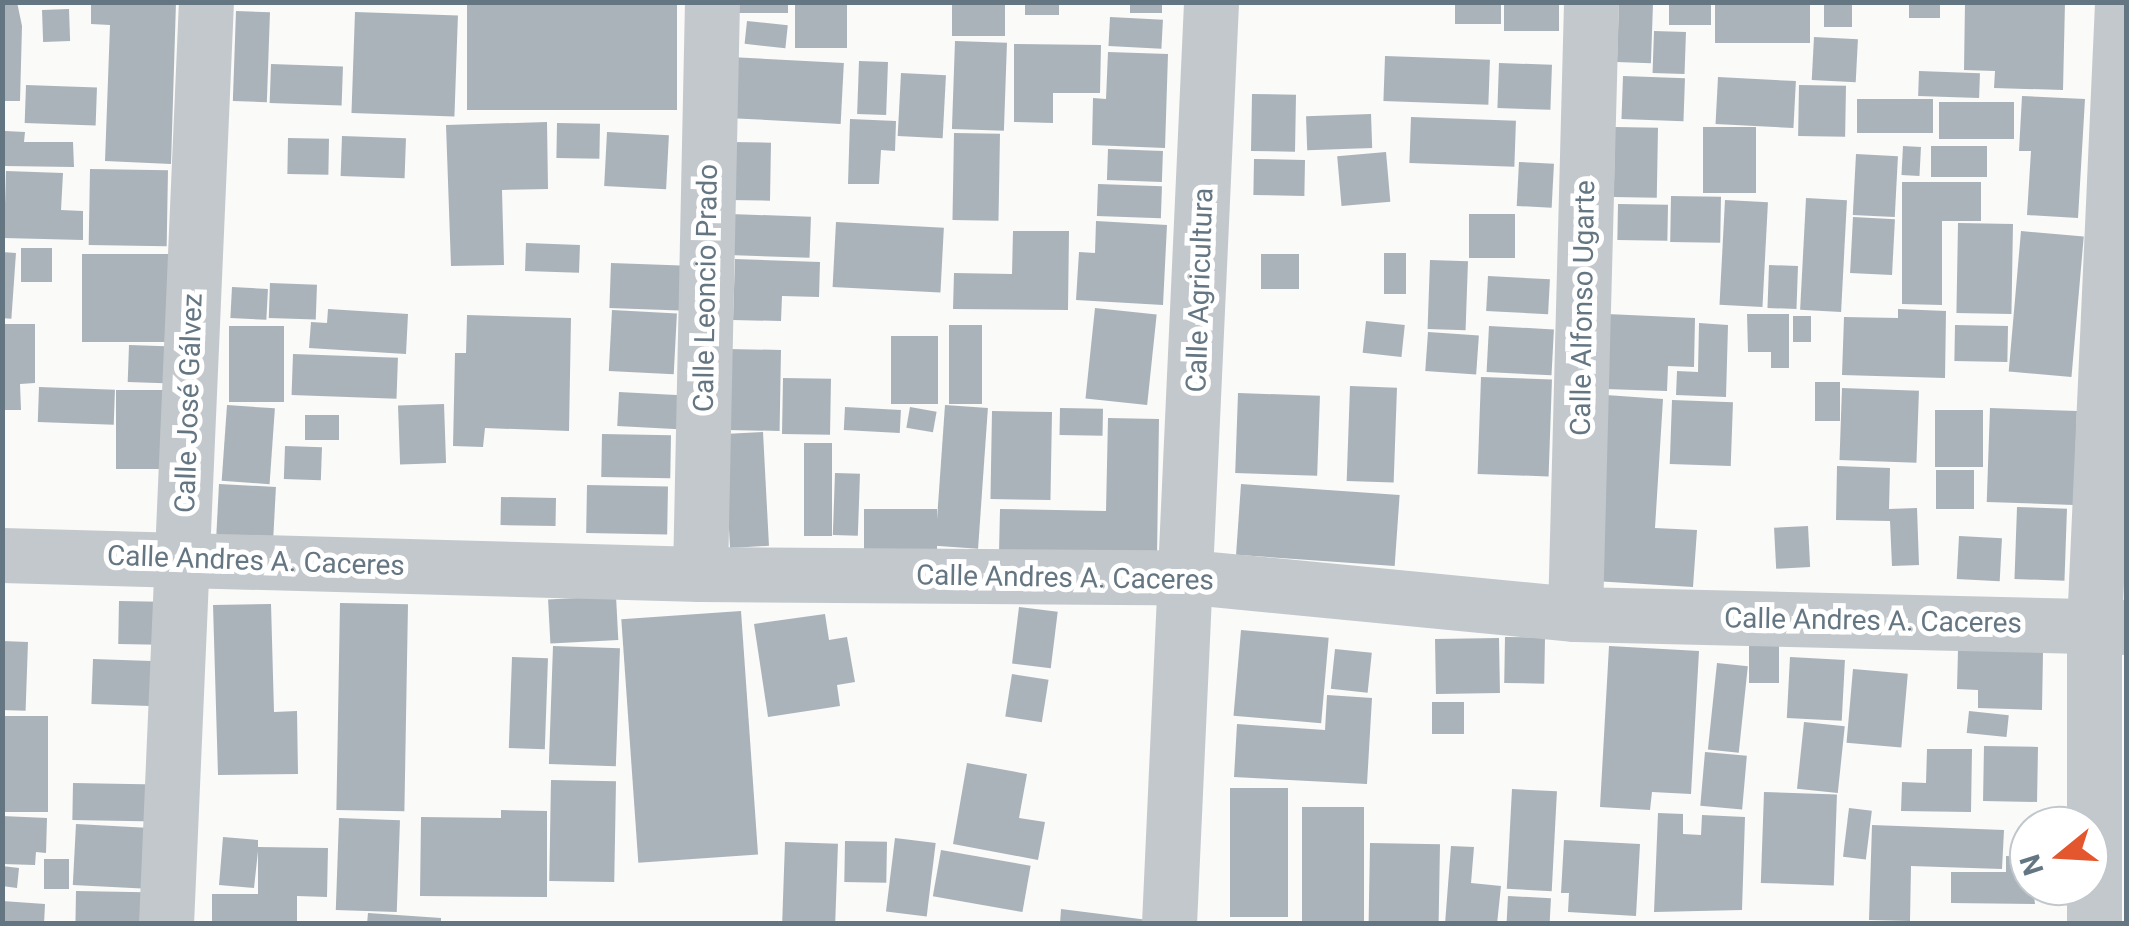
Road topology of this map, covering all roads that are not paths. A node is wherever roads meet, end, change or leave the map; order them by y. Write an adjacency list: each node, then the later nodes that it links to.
1 (206, 2): 7 (street, Calle José Gálvez)
2 (712, 2): 8 (street, Calle Leoncio Prado)
3 (1211, 2): 9 (street, Calle Agricultura)
4 (1590, 2): 10 (street, Calle Alfonso Ugarte)
5 (2122, 2): 11 (street)
6 (2, 555): 7 (street, Calle Andres A. Caceres)
7 (182, 558): 8 (street, Calle Andres A. Caceres); 12 (street, Calle José Gálvez)
8 (700, 574): 9 (street, Calle Andres A. Caceres)
9 (1190, 577): 10 (street, Calle Andres A. Caceres); 13 (street, Calle Agricultura)
10 (1575, 614): 11 (street, Calle Andres A. Caceres)
11 (2110, 627): 14 (street)
12 (166, 924)
13 (1169, 924)
14 (2094, 924)

